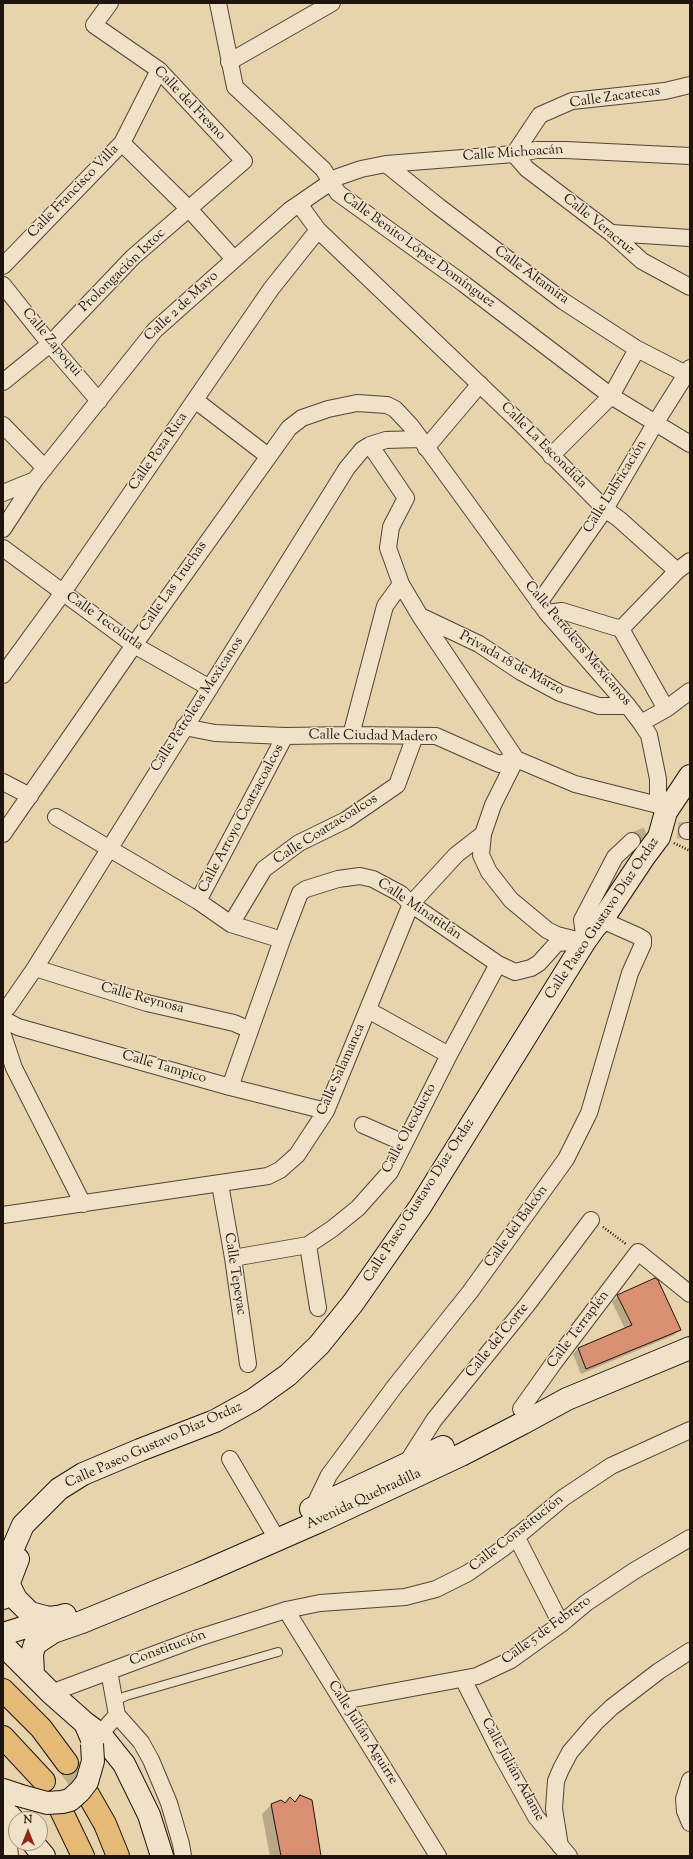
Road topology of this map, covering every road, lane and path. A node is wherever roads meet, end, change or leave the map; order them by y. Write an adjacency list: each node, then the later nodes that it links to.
1 (110, 3): 5 (street, Calle del Fresno)
2 (218, 3): 4 (street, Calle Benito López Domínguez)
3 (332, 3): 4 (street)
4 (229, 62): 13 (street, Calle Benito López Domínguez)
5 (159, 70): 7 (street, Calle Francisco Villa); 10 (street, Calle del Fresno)
6 (690, 85): 8 (street, Calle Zacatecas)
7 (122, 143): 15 (street); 20 (street, Calle Francisco Villa)
8 (514, 154): 9 (street, Calle Michoacán); 11 (street, Calle Michoacán); 17 (street, Calle Veracruz)
9 (690, 156)
10 (244, 161): 15 (street, Prolongación Ixtoc)
11 (386, 164): 12 (street, Calle Michoacán); 24 (street, Calle Altamira)
12 (361, 169): 13 (street, Calle 2 de Mayo)
13 (331, 182): 14 (street, Calle 2 de Mayo); 28 (street, Calle Benito López Domínguez)
14 (299, 204): 16 (street, Calle La Escondida); 19 (street, Calle 2 de Mayo)
15 (189, 209): 19 (street); 23 (street, Prolongación Ixtoc)
16 (315, 226): 27 (street, Calle La Escondida); 29 (street, Calle Poza Rica)
17 (611, 233): 18 (street); 22 (street, Calle Veracruz)
18 (690, 238)
19 (234, 259): 30 (street, Calle 2 de Mayo)
20 (3, 266)
21 (3, 285): 23 (street, Calle Zapoqui)
22 (690, 287)
23 (50, 344): 26 (street, Prolongación Ixtoc); 30 (street, Calle Zapoqui)
24 (637, 349): 25 (street, Calle Altamira); 28 (street)
25 (688, 371): 32 (street, Calle Lubricación)
26 (3, 382)
27 (480, 384): 34 (street); 38 (street, Calle La Escondida)
28 (611, 396): 32 (street, Calle Benito López Domínguez); 38 (street)
29 (195, 400): 37 (street); 48 (street, Calle Poza Rica)
30 (99, 401): 39 (street, Calle 2 de Mayo)
31 (387, 406): 34 (street, Calle Petróleos Mexicanos); 37 (street, Calle Las Truchas)
32 (656, 422): 35 (street, Calle Benito López Domínguez); 42 (street, Calle Lubricación)
33 (3, 425): 39 (street)
34 (423, 443): 36 (street, Calle Petróleos Mexicanos); 49 (street, Calle Petróleos Mexicanos)
35 (690, 444)
36 (370, 445): 47 (street); 54 (street, Calle Petróleos Mexicanos)
37 (268, 456): 52 (street, Calle Las Truchas)
38 (551, 456): 42 (street, Calle La Escondida)
39 (45, 468): 40 (street, Calle 2 de Mayo)
40 (34, 480): 41 (street, Calle 2 de Mayo); 43 (street, Calle 2 de Mayo)
41 (3, 493)
42 (605, 509): 46 (street, Calle La Escondida); 49 (street, Calle Lubricación)
43 (3, 529)
44 (3, 548): 48 (street, Calle Tecolutla)
45 (690, 561): 46 (street)
46 (677, 571): 51 (street)
47 (401, 584): 50 (street); 60 (street)
48 (62, 593): 52 (street, Calle Tecolutla); 53 (street, Calle Poza Rica)
49 (543, 608): 51 (street); 56 (street, Calle Petróleos Mexicanos)
50 (420, 616): 56 (street, Privada 18 de Marzo); 63 (street)
51 (621, 629): 57 (street)
52 (134, 645): 54 (street, Calle Tecolutla); 66 (street, Calle Las Truchas)
53 (3, 675)
54 (210, 688): 59 (street, Calle Petróleos Mexicanos)
55 (690, 691): 57 (street)
56 (628, 706): 58 (street, Calle Petróleos Mexicanos)
57 (666, 709): 58 (street)
58 (641, 723): 67 (street, Calle Petróleos Mexicanos)
59 (184, 727): 61 (street, Calle Ciudad Madero); 72 (street, Calle Petróleos Mexicanos)
60 (352, 735): 61 (street, Calle Ciudad Madero); 62 (street, Calle Ciudad Madero)
61 (285, 736): 73 (street, Calle Arroyo Coatzacoalcos)
62 (415, 736): 63 (street, Calle Ciudad Madero); 76 (street, Calle Coatzacoalcos)
63 (516, 759): 67 (street); 70 (street)
64 (690, 776): 67 (street, Calle Paseo Gustavo Díaz Ordaz)
65 (3, 782): 66 (street)
66 (30, 796): 69 (street, Calle Las Truchas)
67 (662, 808): 75 (street, Calle Paseo Gustavo Díaz Ordaz)
68 (56, 817): 72 (street)
69 (3, 834)
70 (483, 834): 74 (street, Calle Salamanca); 78 (street)
71 (632, 841): 78 (street)
72 (108, 848): 73 (street); 80 (street, Calle Petróleos Mexicanos)
73 (198, 901): 76 (street)
74 (410, 904): 77 (street, Calle Minatitlán); 79 (street, Calle Minatitlán); 81 (street, Calle Salamanca)
75 (602, 920): 78 (street, Calle Paseo Gustavo Díaz Ordaz); 107 (street, Calle del Balcón)
76 (231, 924): 77 (street)
77 (282, 940): 84 (street, Calle Minatitlán)
78 (585, 941): 79 (street, Calle Minatitlán); 111 (street, Calle Paseo Gustavo Díaz Ordaz)
79 (498, 964): 86 (street, Calle Oleoducto)
80 (35, 968): 82 (street, Calle Petróleos Mexicanos); 84 (street, Calle Reynosa)
81 (368, 1010): 86 (street); 88 (street, Calle Salamanca)
82 (3, 1011)
83 (3, 1019): 87 (street, Calle Tampico)
84 (250, 1030): 87 (street, Calle Minatitlán)
85 (3, 1034): 92 (street)
86 (449, 1055): 90 (street, Calle Oleoducto)
87 (230, 1087): 88 (street, Calle Tampico)
88 (326, 1111): 91 (street, Calle Salamanca)
89 (363, 1126): 90 (street)
90 (404, 1143): 95 (street, Calle Oleoducto)
91 (220, 1184): 92 (street, Calle Salamanca); 97 (street, Calle Tepeyac)
92 (83, 1204): 93 (street, Calle Salamanca)
93 (3, 1215)
94 (592, 1220): 96 (path); 106 (street, Calle del Corte)
95 (308, 1245): 97 (street, Calle Oleoducto); 99 (street)
96 (638, 1252): 98 (street); 103 (street, Calle Terraplén)
97 (233, 1258): 102 (street, Calle Tepeyac)
98 (690, 1294)
99 (318, 1308)
100 (690, 1337): 103 (street, Avenida Quebradilla)
101 (690, 1348): 107 (street, Avenida Quebradilla)
102 (248, 1364)
103 (521, 1409): 106 (street, Avenida Quebradilla)
104 (690, 1430): 109 (street, Calle Constitución)
105 (230, 1459): 108 (street)
106 (406, 1464): 107 (street, Avenida Quebradilla)
107 (316, 1514): 108 (street, Avenida Quebradilla)
108 (273, 1533): 113 (street, Avenida Quebradilla); 116 (street, Avenida Quebradilla)
109 (516, 1536): 112 (street, Calle Constitución); 114 (street)
110 (690, 1538): 114 (street, Calle 5 de Febrero)
111 (5, 1584): 113 (street)
112 (286, 1610): 120 (street, Constitución); 125 (street, Calle Julián Aguirre)
113 (62, 1616): 116 (street, Avenida Quebradilla)
114 (561, 1624): 122 (street, Calle 5 de Febrero)
115 (3, 1634): 116 (street)
116 (37, 1634): 121 (street)
117 (3, 1645): 121 (street)
118 (690, 1651): 138 (street)
119 (278, 1652): 126 (lane)
120 (109, 1671): 124 (street, Constitución); 126 (street)
121 (33, 1673): 124 (street)
122 (463, 1679): 125 (street, Calle 5 de Febrero); 138 (street, Calle Julián Adame)
123 (3, 1690): 129 (main road)
124 (51, 1693): 127 (street)
125 (343, 1701): 144 (street, Calle Julián Aguirre)
126 (115, 1708): 127 (street); 143 (street)
127 (92, 1734): 133 (street, bridge); 142 (street)
128 (3, 1737): 131 (main road)
129 (67, 1763)
130 (690, 1780): 136 (street)
131 (44, 1781)
132 (85, 1789): 141 (main road)
133 (8, 1798): 135 (street)
134 (59, 1806): 140 (main road)
135 (12, 1811)
136 (690, 1823)
137 (3, 1832): 139 (street)
138 (565, 1851)
139 (10, 1856)
140 (83, 1856)
141 (118, 1856)
142 (162, 1856)
143 (183, 1856)
144 (438, 1856)

